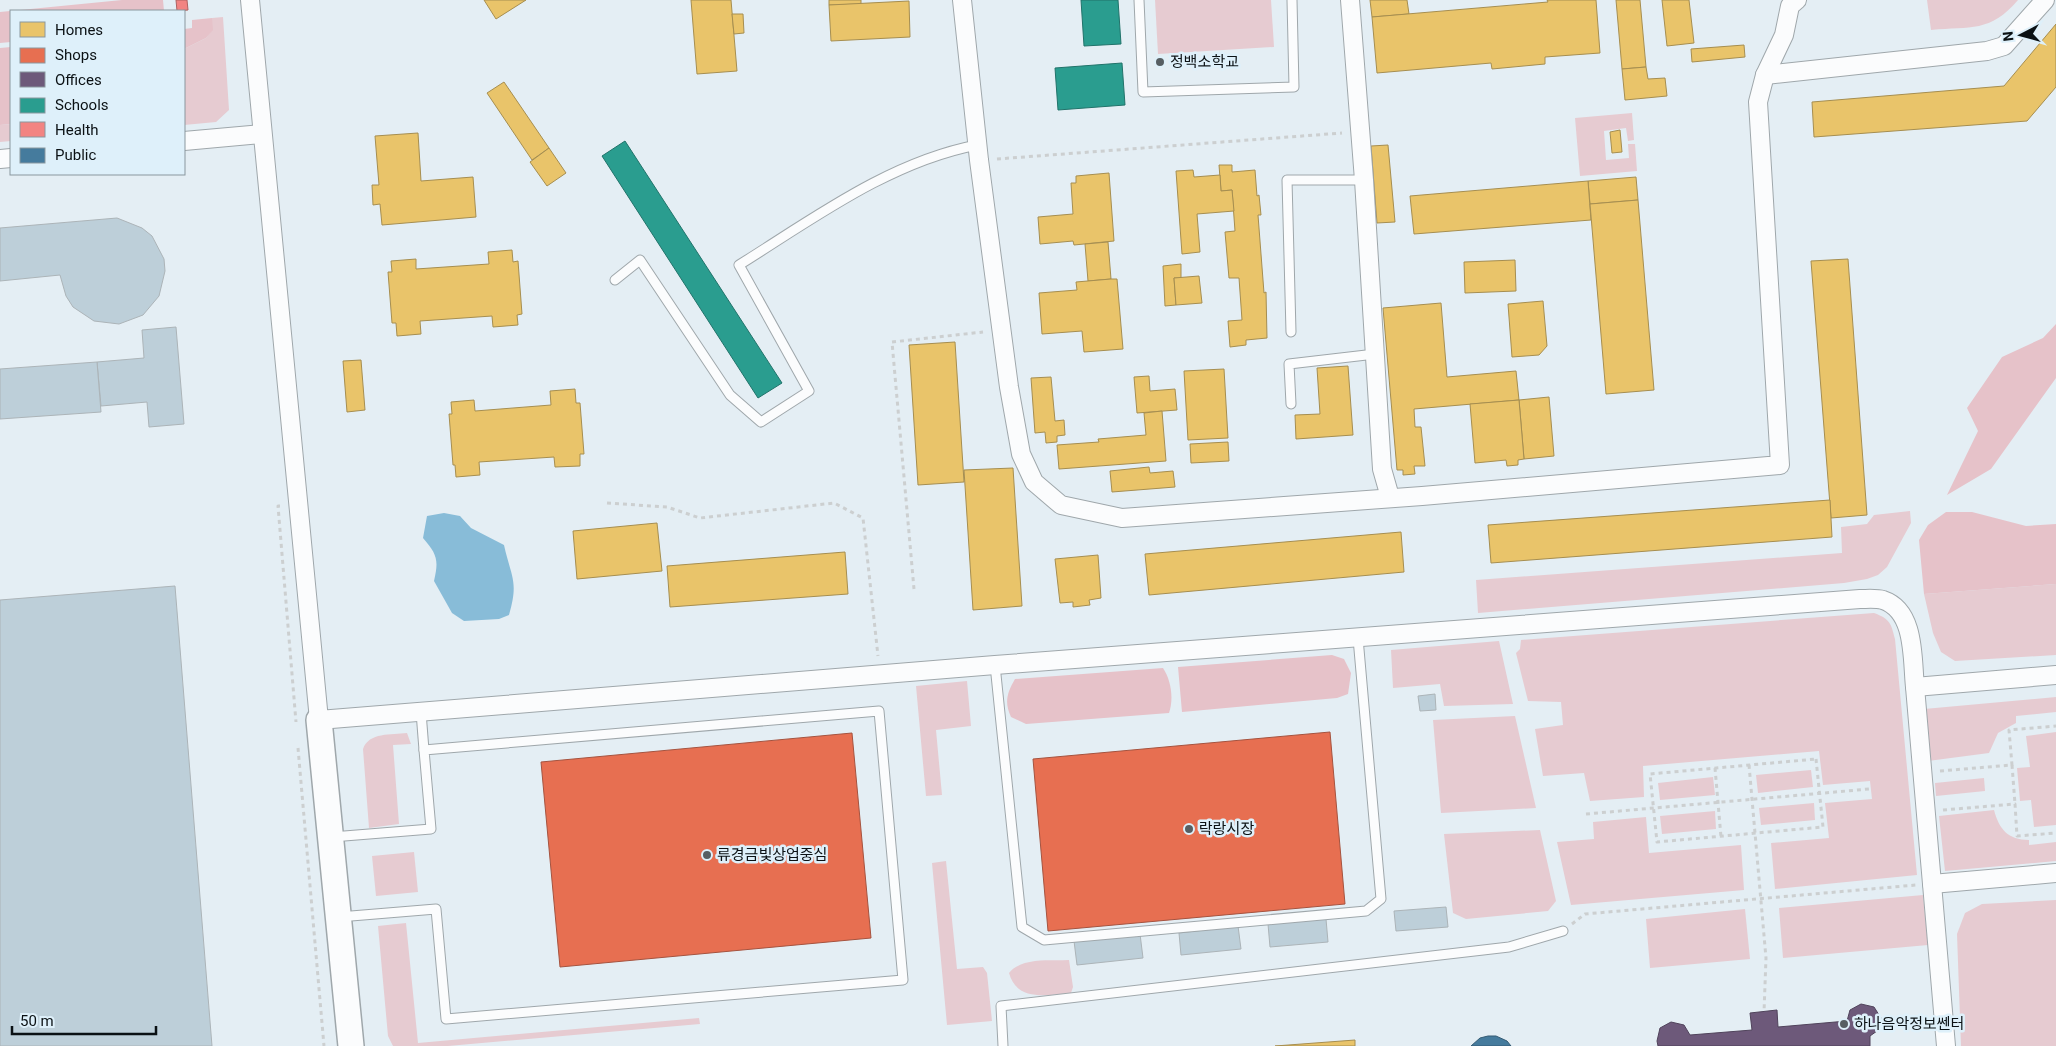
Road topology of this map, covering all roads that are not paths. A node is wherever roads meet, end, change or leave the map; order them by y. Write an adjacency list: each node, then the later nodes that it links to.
1 (250, 0): 9 (street)
2 (962, 0): 11 (street)
3 (1139, 0): 4 (lane)
4 (1292, 0)
5 (1350, 0): 12 (street)
6 (1797, 0): 8 (street)
7 (2045, 0): 8 (street)
8 (1765, 75): 17 (street)
9 (262, 134): 10 (street); 23 (street)
10 (185, 141)
11 (978, 153): 13 (lane); 17 (street)
12 (1364, 180): 14 (lane); 15 (street)
13 (615, 280)
14 (1291, 332)
15 (1375, 354): 16 (lane); 17 (street)
16 (1291, 404)
17 (1390, 497)
18 (1358, 638): 19 (street); 19 (lane); 21 (street)
19 (995, 665): 22 (street)
20 (2056, 675): 21 (street)
21 (1915, 687): 27 (street)
22 (421, 712): 23 (street); 24 (lane)
23 (319, 720): 25 (main road)
24 (424, 750): 25 (lane); 28 (lane)
25 (331, 838): 28 (main road)
26 (2056, 873): 27 (street)
27 (1932, 884): 32 (street)
28 (338, 917): 30 (main road)
29 (1563, 931): 31 (lane)
30 (351, 1046)
31 (1002, 1046)
32 (1946, 1046)

